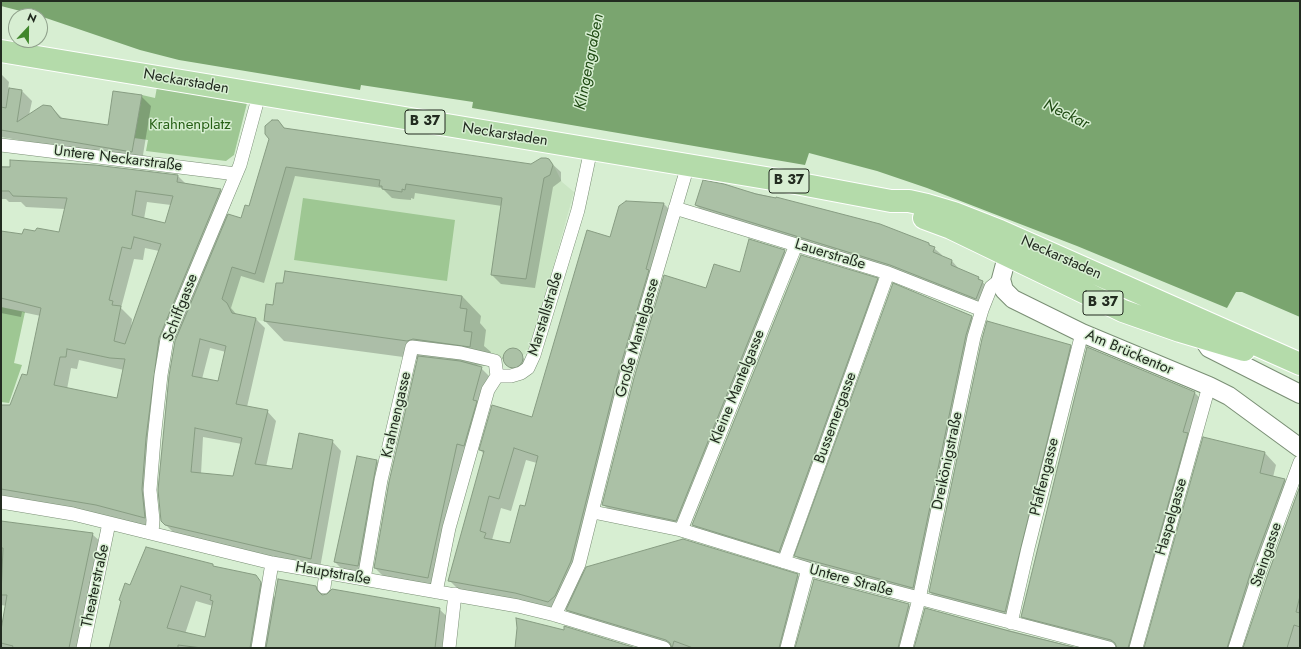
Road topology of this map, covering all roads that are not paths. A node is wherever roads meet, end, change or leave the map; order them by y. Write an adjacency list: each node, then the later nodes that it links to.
1 (1, 51): 2 (main road, Neckarstaden / B 37)
2 (259, 94): 4 (main road, Neckarstaden / B 37); 6 (street, Schiffgasse)
3 (1, 145): 6 (street, Untere Neckarstraße)
4 (592, 149): 5 (main road, Neckarstaden / B 37); 16 (street, Marstallstraße)
5 (688, 165): 7 (street, Große Mantelgasse); 9 (main road, Neckarstaden / B 37)
6 (236, 174): 25 (street, Schiffgasse)
7 (675, 208): 8 (street, Lauerstraße); 22 (street, Große Mantelgasse)
8 (796, 245): 10 (street, Lauerstraße); 24 (street, Kleine Mantelgasse)
9 (1013, 248): 11 (street); 13 (main road, Neckarstaden / B 37); 15 (main road, Neckarstaden / B 37)
10 (888, 273): 12 (street, Lauerstraße); 26 (street, Bussemergasse)
11 (1001, 279): 12 (street, Dreikönigstraße); 14 (street, Am Brückentor)
12 (980, 316): 34 (street, Dreikönigstraße)
13 (1202, 338): 15 (main road, Neckarstaden / B 37); 18 (street)
14 (1080, 341): 17 (street, Am Brückentor); 36 (street, Pfaffengasse)
15 (1296, 362)
16 (497, 376): 30 (street, Krahnengasse); 32 (street)
17 (1209, 386): 19 (street, Am Brückentor); 39 (street, Haspelgasse)
18 (1300, 394)
19 (1300, 448)
20 (1299, 464): 46 (street, Steingasse)
21 (1, 502): 23 (street, Hauptstraße)
22 (593, 512): 24 (street, Untere Straße); 35 (street, Große Mantelgasse)
23 (109, 523): 25 (street, Hauptstraße); 40 (street, Theaterstraße)
24 (681, 530): 26 (street, Untere Straße)
25 (152, 533): 27 (street, Hauptstraße)
26 (784, 562): 28 (street, Untere Straße)
27 (272, 563): 29 (street, Hauptstraße); 41 (street)
28 (808, 569): 34 (street, Untere Straße); 43 (street)
29 (326, 573): 30 (street, Hauptstraße); 31 (street)
30 (364, 579): 32 (street, Hauptstraße)
31 (324, 587)
32 (436, 592): 33 (street, Hauptstraße)
33 (455, 594): 35 (street, Hauptstraße); 42 (street)
34 (919, 599): 36 (street, Untere Straße); 44 (street, Dreikönigstraße)
35 (555, 615): 38 (street, Hauptstraße)
36 (1011, 623): 37 (street, Untere Straße)
37 (1080, 644): 45 (street, Untere Straße)
38 (655, 647)
39 (1136, 647)
40 (83, 648)
41 (258, 648)
42 (449, 648)
43 (787, 648)
44 (906, 648)
45 (1109, 648)
46 (1235, 648)

